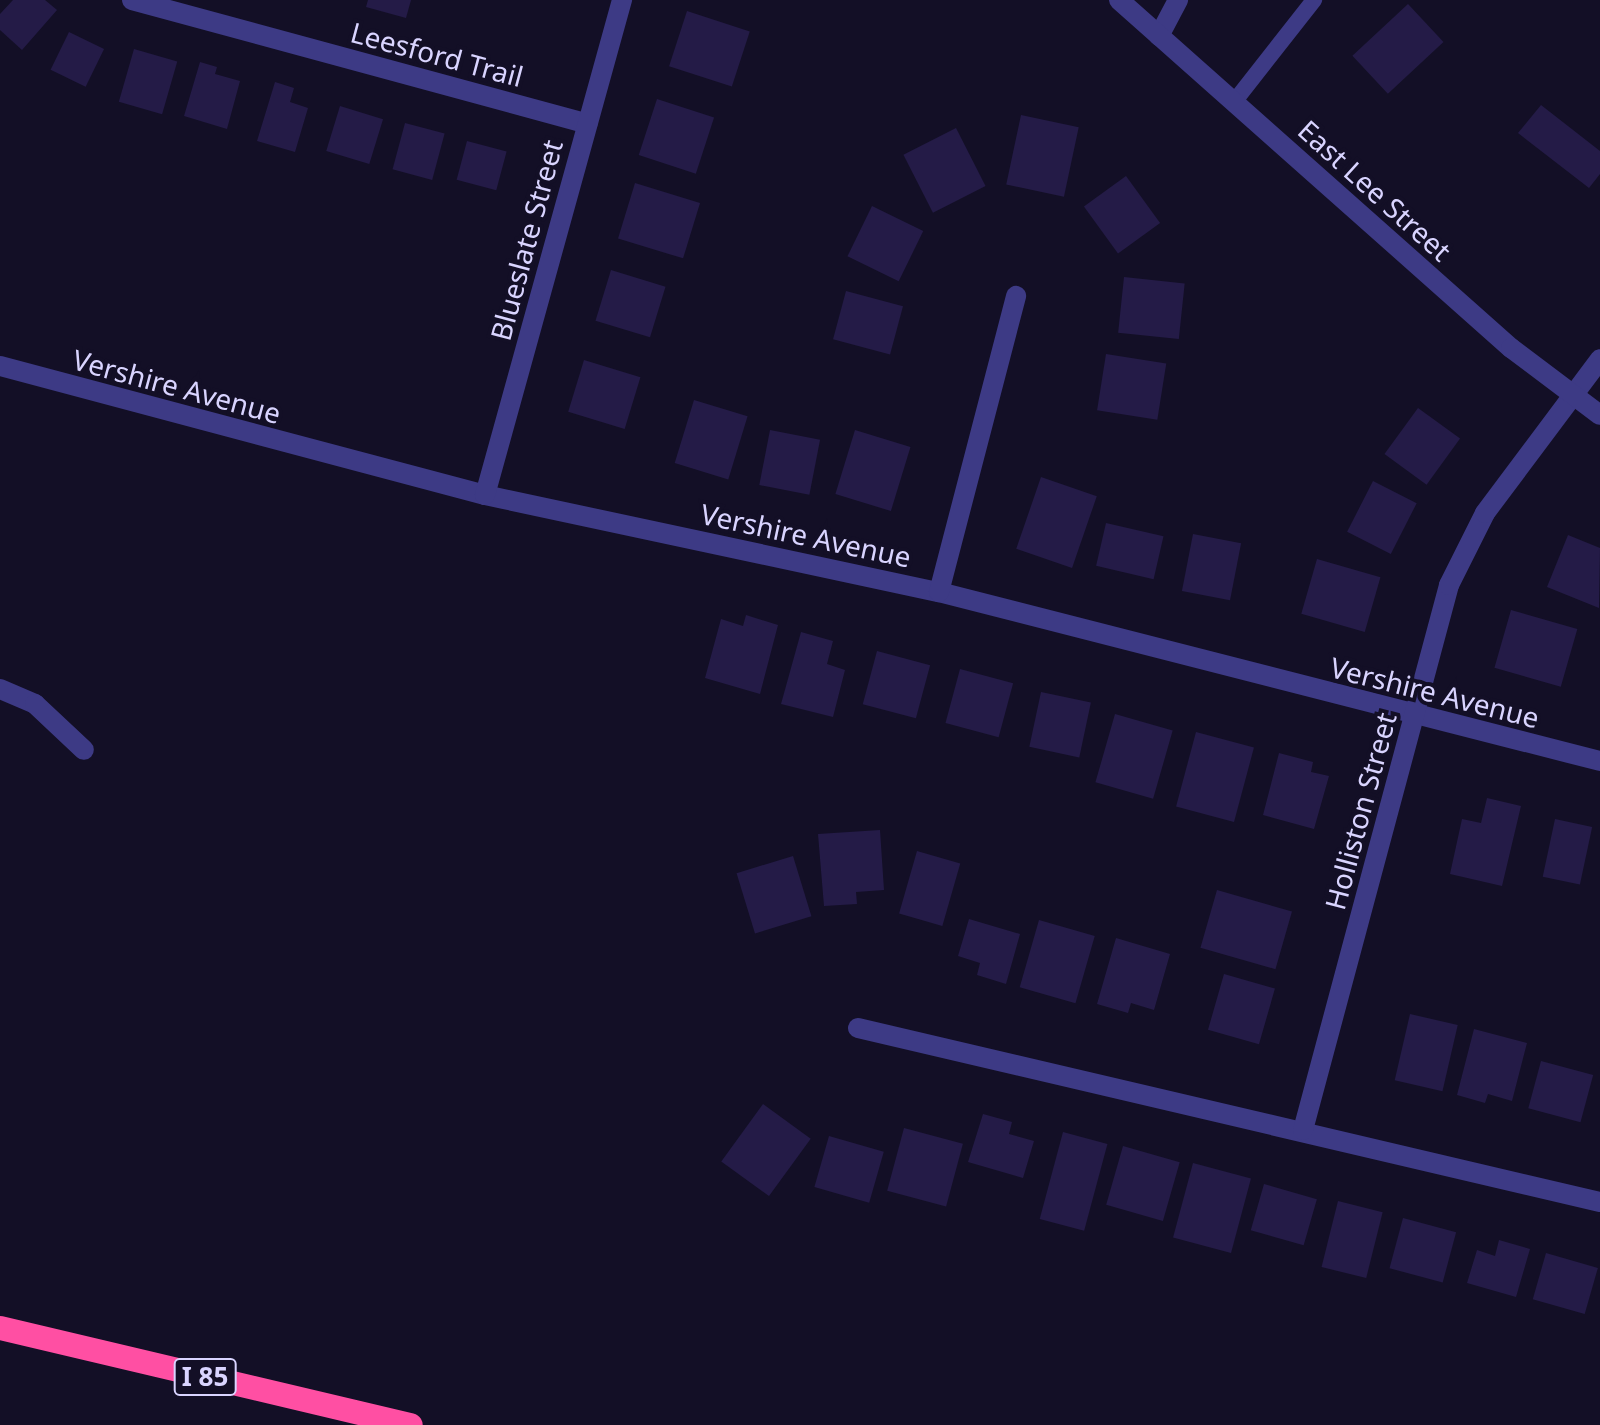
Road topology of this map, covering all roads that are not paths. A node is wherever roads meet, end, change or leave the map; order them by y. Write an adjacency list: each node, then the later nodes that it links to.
1 (132, 0): 8 (street, Leesford Trail)
2 (622, 0): 8 (street, Blueslate Street)
3 (1119, 0): 6 (street, East Lee Street)
4 (1178, 0): 6 (street)
5 (1314, 0): 7 (lane)
6 (1159, 36): 7 (street, East Lee Street)
7 (1234, 102): 12 (street, East Lee Street)
8 (587, 124): 14 (street, Blueslate Street)
9 (1016, 296): 15 (street)
10 (1600, 359): 12 (street, Holliston Street)
11 (0, 366): 14 (street, Vershire Avenue)
12 (1572, 396): 13 (street, East Lee Street); 17 (street, Holliston Street)
13 (1600, 415)
14 (485, 495): 15 (street, Vershire Avenue)
15 (939, 592): 17 (street, Vershire Avenue)
16 (0, 689): 18 (street)
17 (1414, 717): 19 (street, Vershire Avenue); 21 (street, Holliston Street)
18 (84, 750)
19 (1600, 761)
20 (858, 1028): 21 (street)
21 (1303, 1130): 22 (street)
22 (1600, 1202)
23 (0, 1328): 24 (highway, I 85)
24 (411, 1425)

